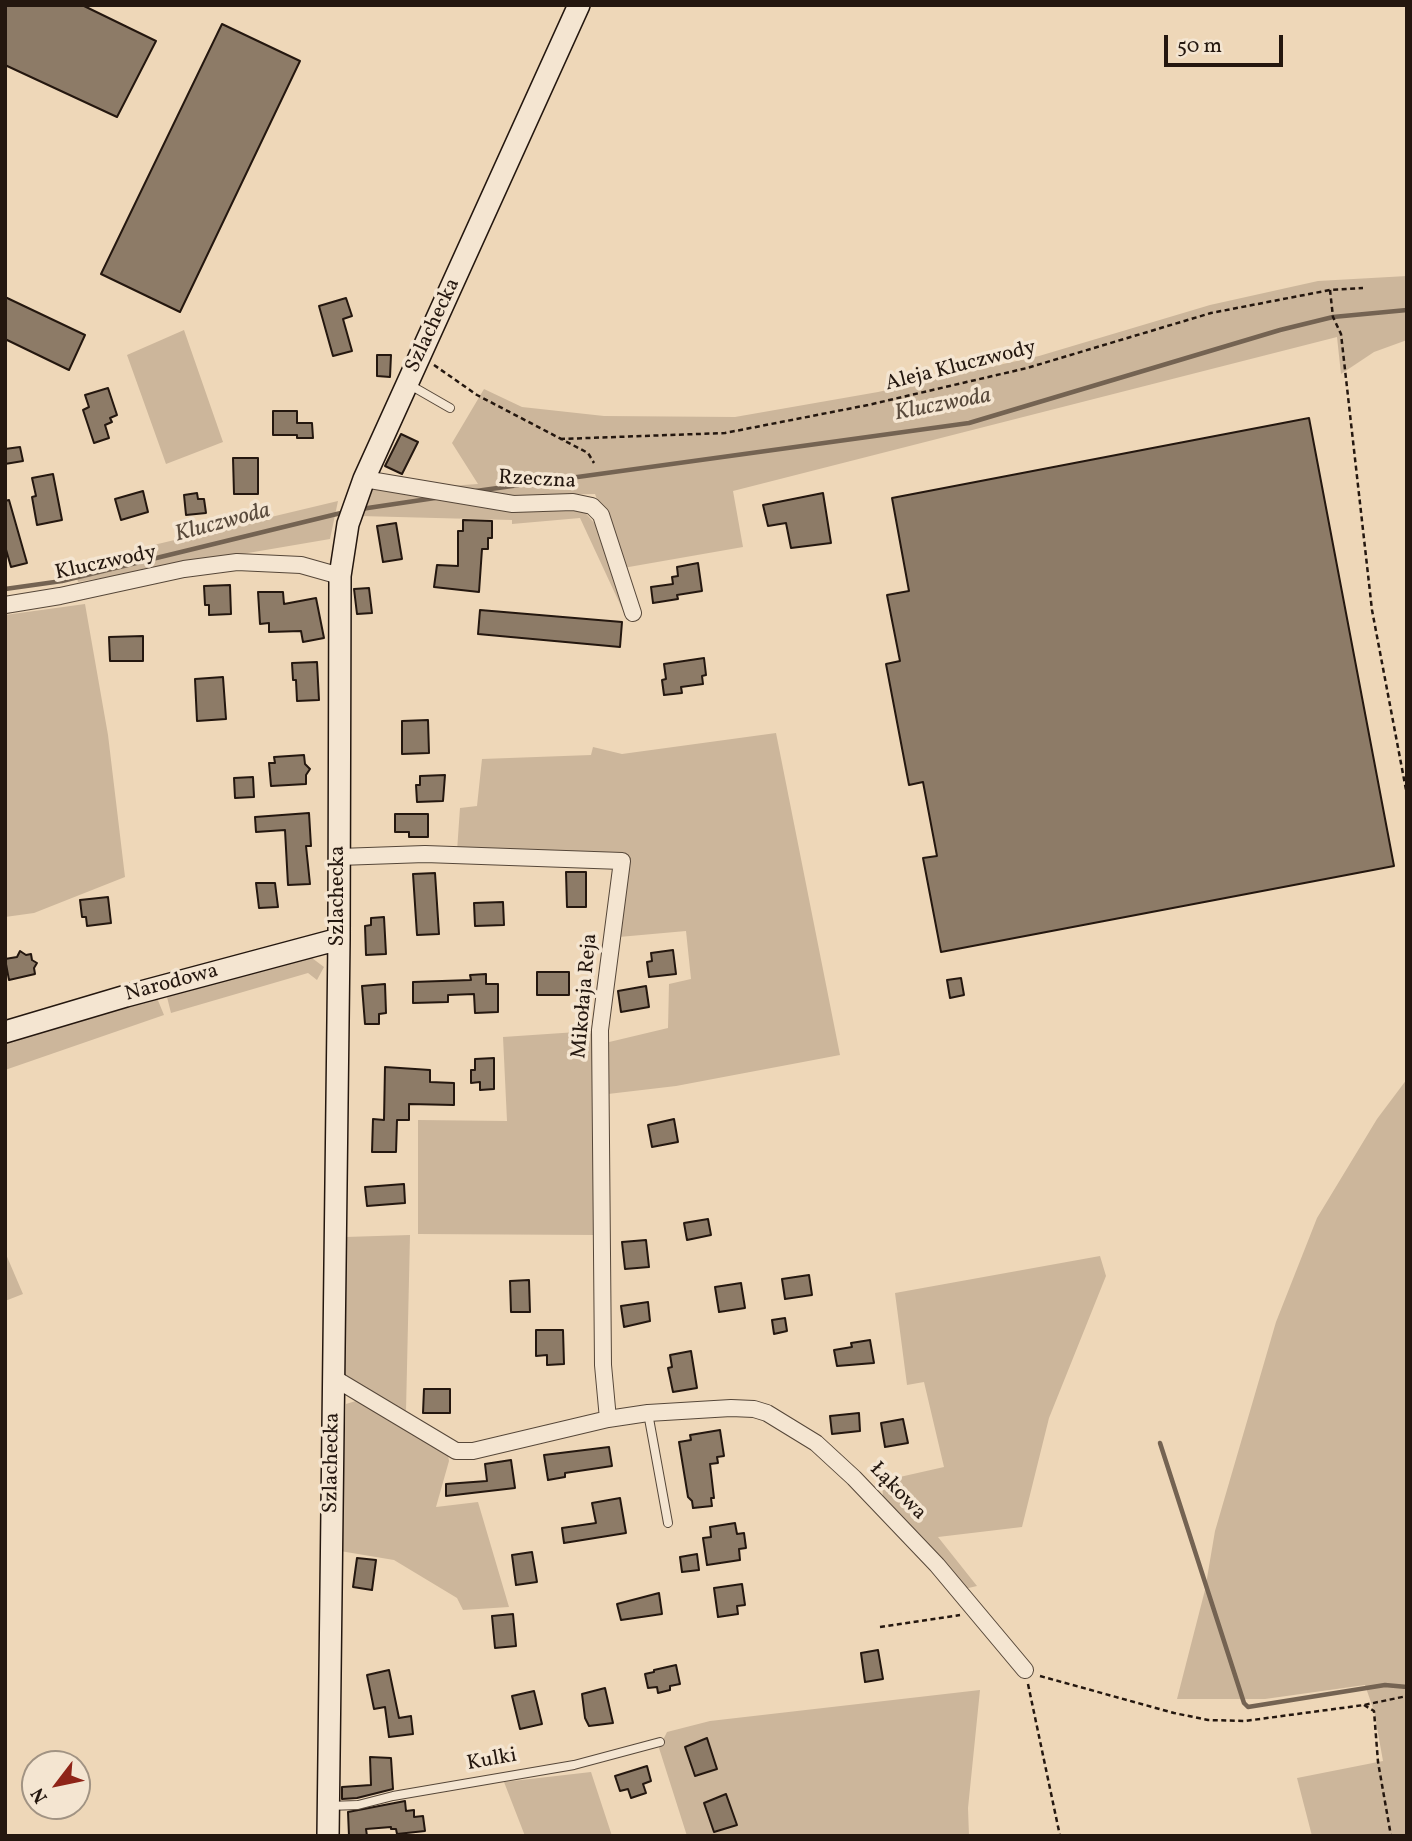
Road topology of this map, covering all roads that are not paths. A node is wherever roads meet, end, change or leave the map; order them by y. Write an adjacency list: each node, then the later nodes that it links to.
1 (579, 5): 2 (street, Szlachecka)
2 (407, 384): 3 (lane); 4 (street, Szlachecka)
3 (450, 408)
4 (362, 484): 5 (street, Szlachecka); 7 (street, Rzeczna)
5 (340, 576): 6 (street, Kluczwody); 8 (street, Szlachecka)
6 (5, 605)
7 (633, 613)
8 (339, 857): 9 (street, Szlachecka); 13 (street, Mikołaja Reja)
9 (339, 939): 10 (street, Narodowa); 11 (street, Szlachecka)
10 (5, 1032)
11 (334, 1378): 13 (street, Łąkowa); 17 (street, Szlachecka)
12 (648, 1413): 13 (street, Łąkowa); 14 (lane); 15 (street, Łąkowa)
13 (608, 1419)
14 (668, 1523)
15 (1025, 1670)
16 (660, 1742): 17 (lane, Kulki)
17 (328, 1806): 18 (street, Szlachecka)
18 (328, 1836)

